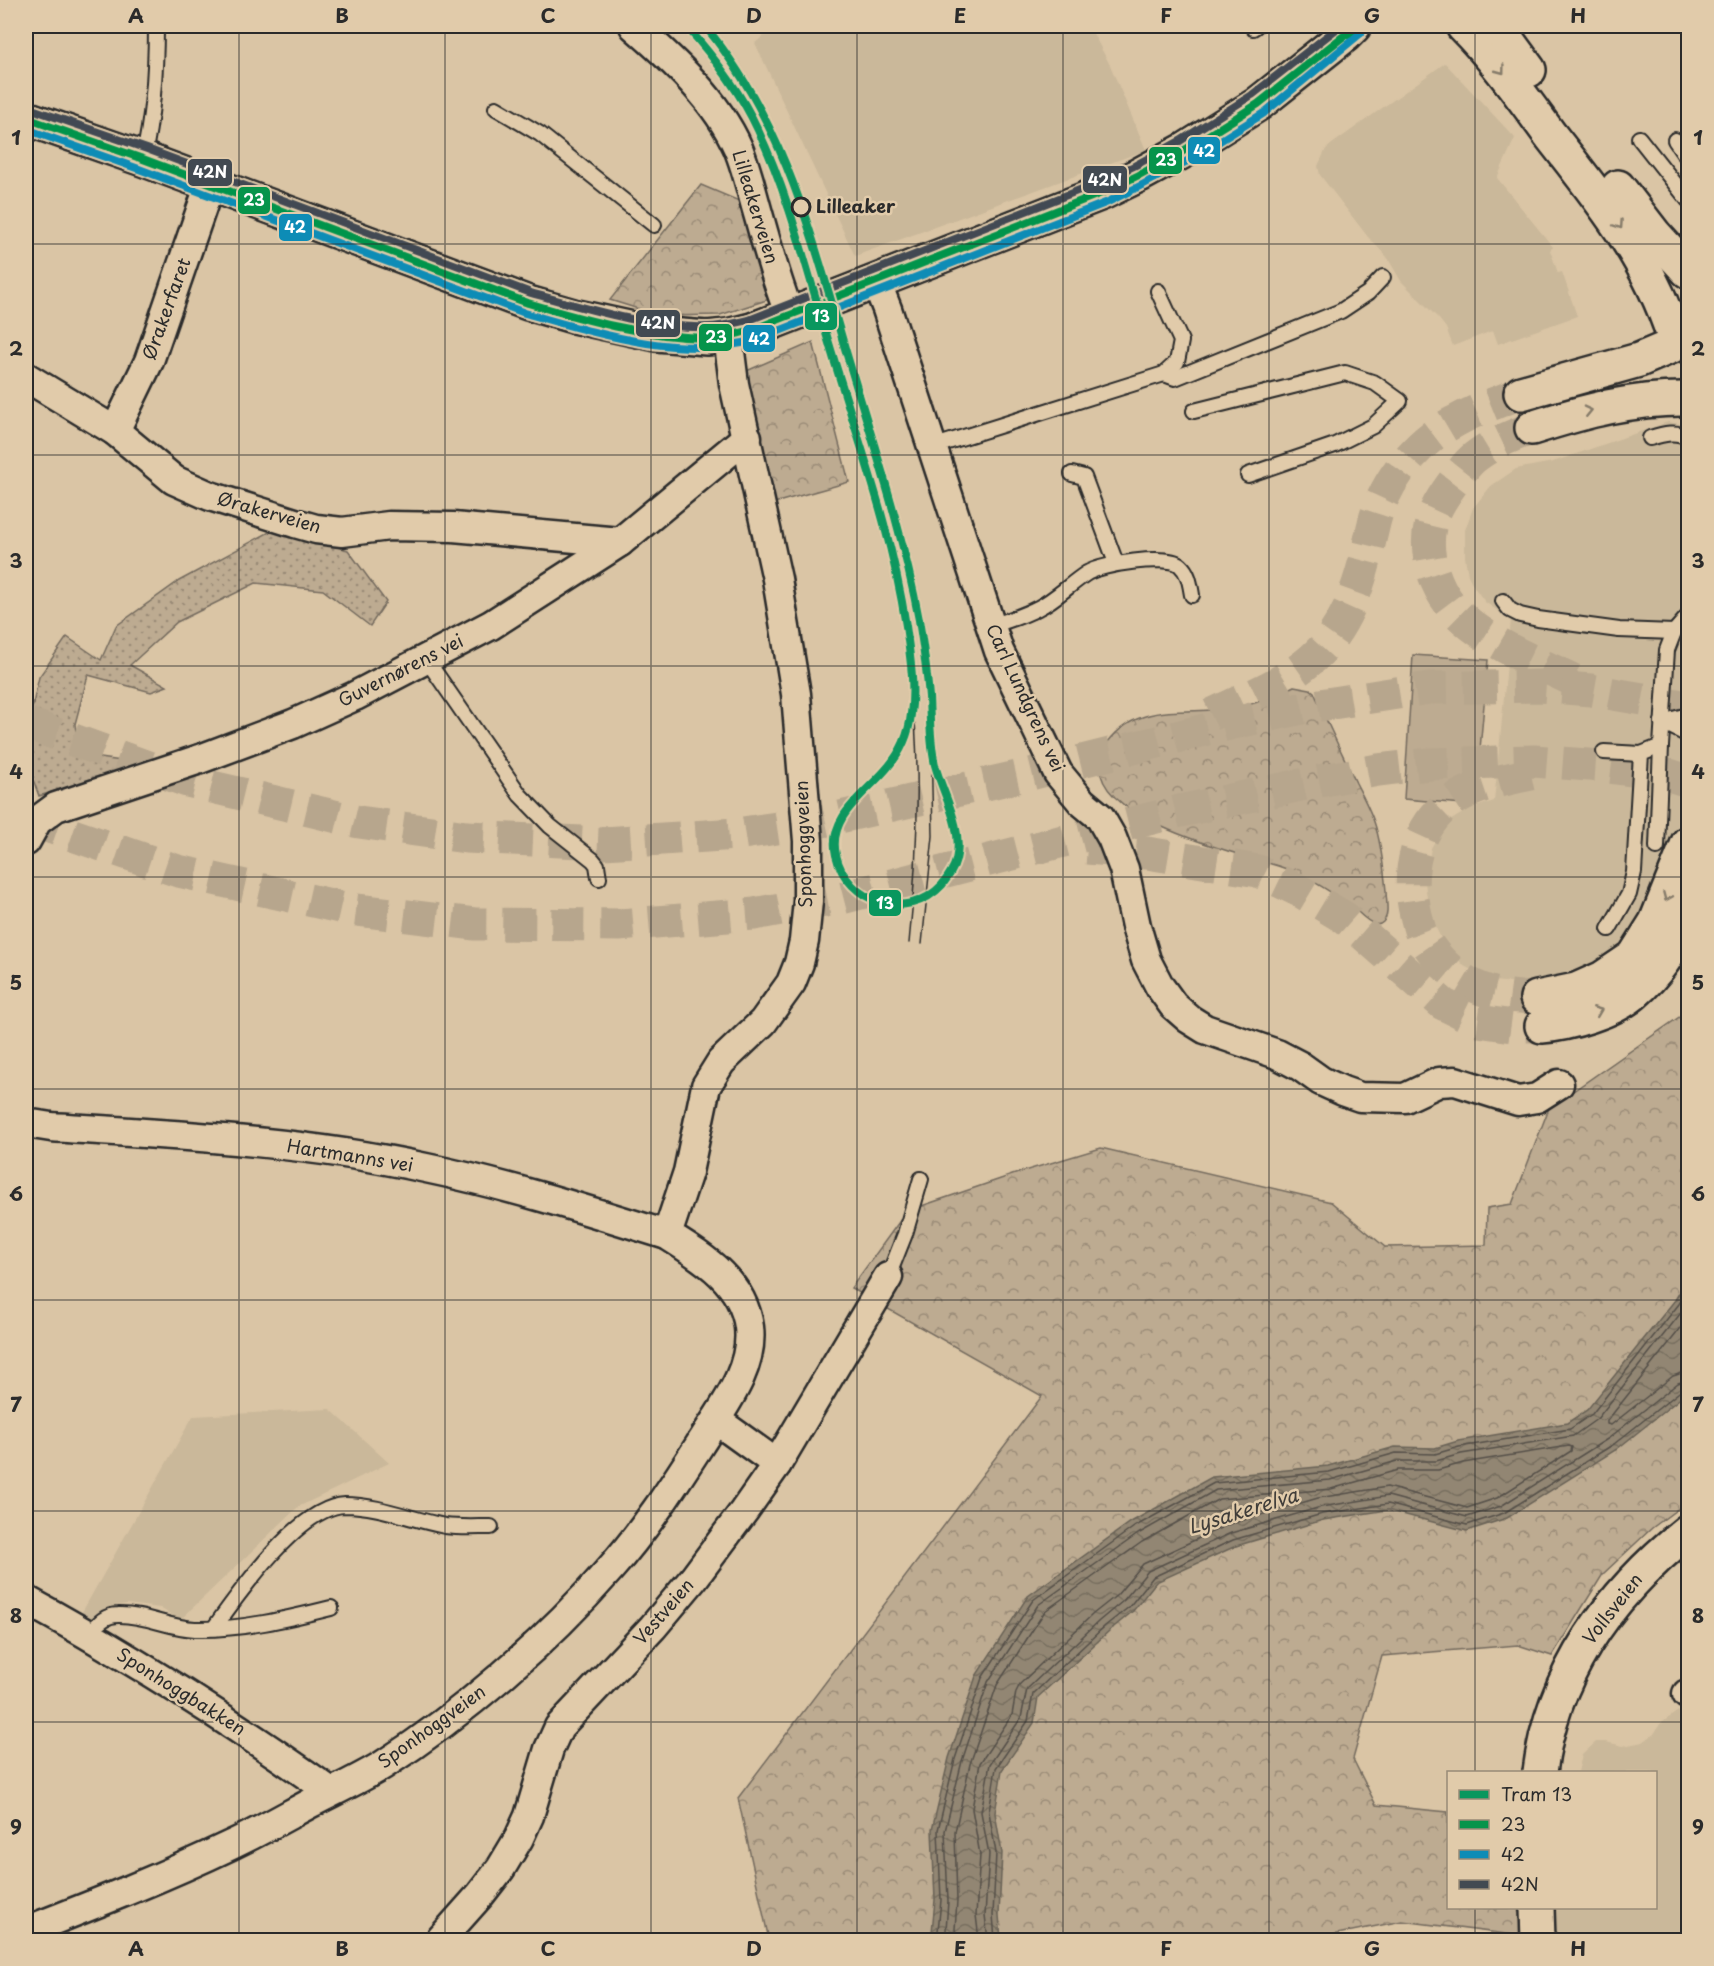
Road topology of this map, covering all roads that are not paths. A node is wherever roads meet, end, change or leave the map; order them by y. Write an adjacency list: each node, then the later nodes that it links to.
1 (156, 26): 10 (lane)
2 (634, 26): 19 (street, Lilleakerveien)
3 (1463, 26): 20 (main road, one-way to 20)
4 (1497, 26): 15 (main road)
5 (1355, 28): 17 (main road)
6 (496, 108): 14 (lane)
7 (26, 118): 10 (main road)
8 (1639, 138): 13 (lane)
9 (1675, 140): 11 (lane)
10 (143, 159): 12 (main road)
11 (1689, 159)
12 (210, 184): 21 (main road); 28 (street, Ørakerfaret)
13 (1689, 200)
14 (654, 225)
15 (1689, 271)
16 (1383, 276): 22 (lane)
17 (876, 281): 19 (main road); 32 (street, Carl Lundgrens vei)
18 (1158, 291): 22 (lane)
19 (790, 315): 21 (main road)
20 (1678, 333): 24 (main road); 25 (main road)
21 (728, 336): 29 (street, Sponhoggveien)
22 (1164, 374): 32 (lane)
23 (26, 377): 28 (street, Ørakerveien)
24 (1521, 393)
25 (1689, 397): 27 (main road, one-way to 25)
26 (1194, 411): 34 (lane)
27 (1532, 428)
28 (115, 431): 35 (street, Ørakerveien)
29 (747, 437): 35 (street, Guvernørens vei); 57 (street, Sponhoggveien)
30 (1650, 438): 31 (lane)
31 (1689, 438)
32 (932, 447): 40 (street, Carl Lundgrens vei)
33 (1072, 474): 36 (lane)
34 (1248, 475)
35 (620, 542): 42 (street, Guvernørens vei)
36 (1116, 562): 37 (lane); 40 (lane)
37 (1192, 595)
38 (1503, 601): 41 (lane)
39 (1689, 616): 41 (lane)
40 (990, 626): 54 (street, Carl Lundgrens vei)
41 (1674, 632): 44 (lane)
42 (426, 659): 49 (street, Guvernørens vei); 51 (lane)
43 (1689, 715): 44 (lane)
44 (1662, 722): 45 (lane); 46 (lane)
45 (1689, 735)
46 (1661, 746): 48 (lane); 50 (lane)
47 (1604, 752): 48 (lane)
48 (1641, 754): 53 (lane)
49 (26, 841)
50 (1673, 845): 52 (main road, one-way to 52)
51 (599, 878)
52 (1689, 915)
53 (1609, 929)
54 (1559, 1084)
55 (26, 1123): 57 (street, Hartmanns vei)
56 (921, 1179): 58 (lane)
57 (667, 1235): 59 (street, Sponhoggveien)
58 (888, 1277): 60 (street, Vestveien)
59 (716, 1420): 60 (street); 68 (street, Sponhoggveien)
60 (777, 1464): 71 (street, Vestveien)
61 (491, 1527): 65 (lane)
62 (1689, 1531): 67 (main road, Vollsveien)
63 (26, 1600): 66 (street, Sponhoggbakken)
64 (331, 1608): 65 (lane)
65 (214, 1628): 66 (lane)
66 (89, 1635): 68 (street, Sponhoggbakken)
67 (1540, 1771)
68 (331, 1792): 70 (street, Sponhoggveien)
69 (1537, 1909): 72 (main road)
70 (26, 1931)
71 (440, 1941)
72 (1538, 1941)

